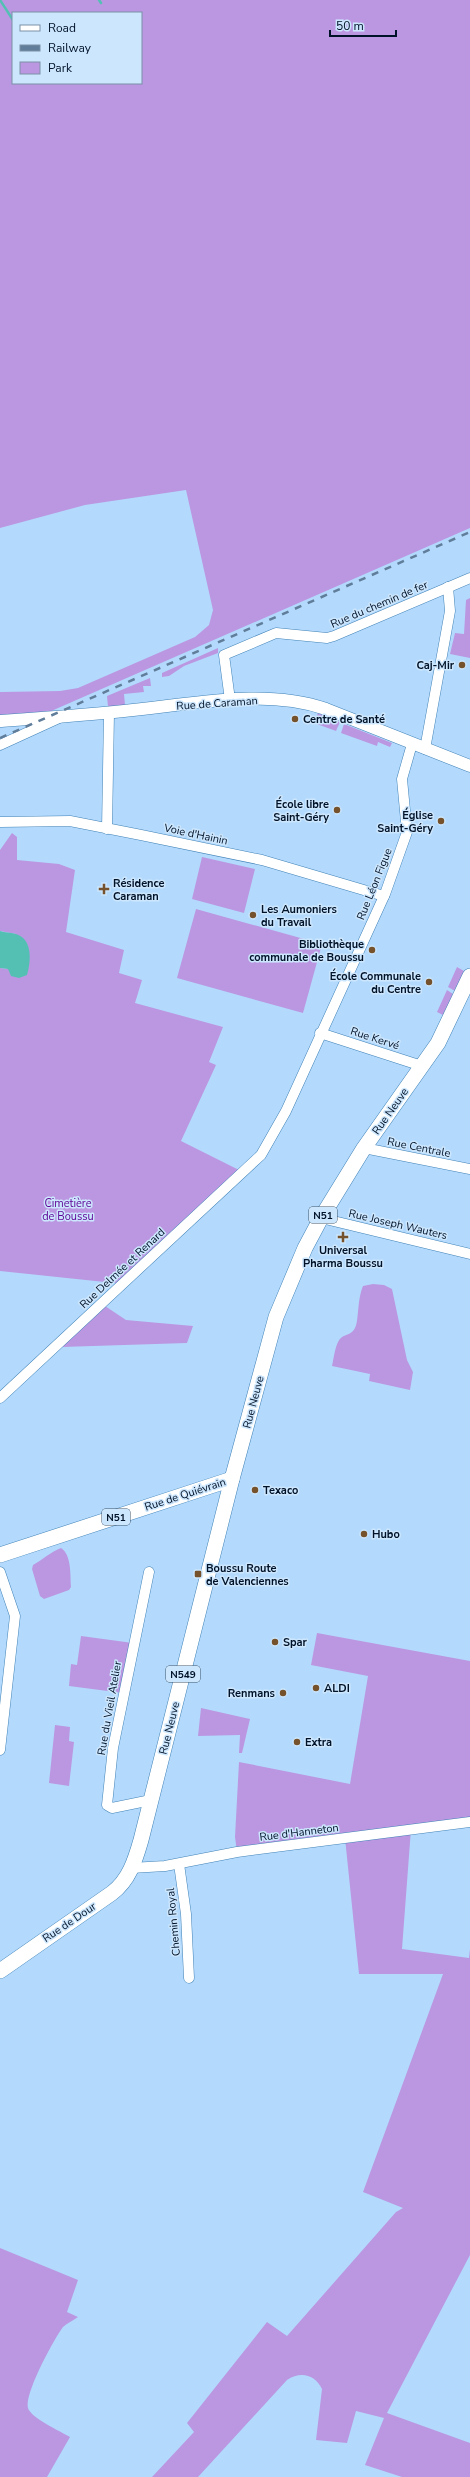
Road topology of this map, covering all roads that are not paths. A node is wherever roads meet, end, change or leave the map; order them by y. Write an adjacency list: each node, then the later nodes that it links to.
1 (470, 578): 2 (street, Rue du chemin de fer)
2 (448, 587): 3 (street, Rue du chemin de fer); 9 (street)
3 (230, 700): 4 (street, Rue de Caraman); 7 (street, Rue de Caraman)
4 (109, 713): 5 (street, Rue de Caraman); 12 (street)
5 (64, 716): 6 (street, Rue de Caraman); 8 (street)
6 (0, 721)
7 (412, 744): 9 (street, Rue de Caraman); 13 (street, Rue Léon Figue)
8 (0, 745)
9 (424, 749): 10 (street, Rue de Caraman)
10 (470, 766)
11 (0, 822): 12 (street, Voie d'Hainin)
12 (107, 829): 13 (street, Voie d'Hainin)
13 (384, 896): 15 (street, Rue Léon Figue)
14 (470, 976): 16 (main road, Rue Neuve / N51)
15 (320, 1033): 16 (street, Rue Kervé); 18 (street, Rue Léon Figue)
16 (422, 1066): 17 (main road, Rue Neuve / N51)
17 (364, 1148): 19 (street, Rue Centrale); 20 (main road, Rue Neuve / N51)
18 (261, 1155): 22 (street, Rue Delmée et Renard)
19 (470, 1169)
20 (321, 1218): 21 (street, Rue Joseph Wauters); 23 (main road, Rue Neuve / N51)
21 (470, 1254)
22 (0, 1398)
23 (232, 1478): 24 (main road, Rue de Quiévrain / N51); 28 (main road, Rue Neuve / N549)
24 (0, 1555)
25 (0, 1572): 27 (street)
26 (149, 1572): 28 (street, Rue du Vieil Atelier)
27 (0, 1750)
28 (151, 1800): 31 (main road, Rue Neuve / N549)
29 (470, 1822): 30 (street, Rue d'Hanneton)
30 (179, 1864): 31 (street, Rue d'Hanneton); 33 (street, Chemin Royal)
31 (131, 1868): 32 (main road, Rue de Dour / N549)
32 (0, 1971)
33 (189, 1978)

